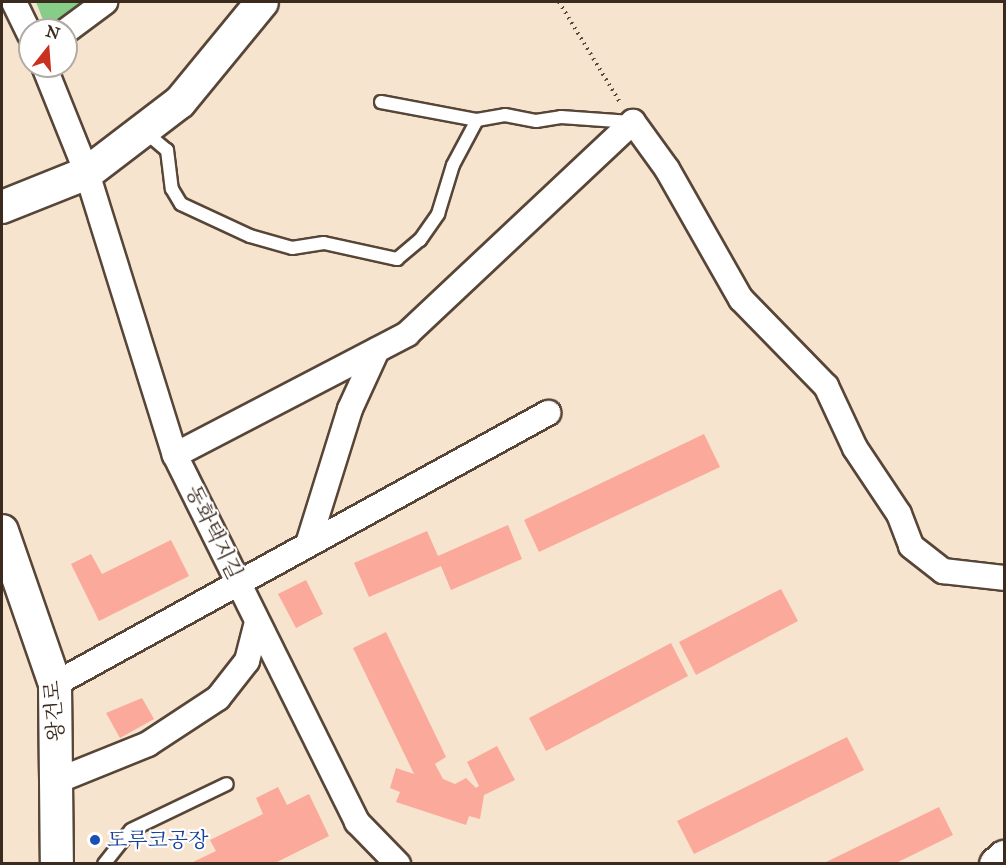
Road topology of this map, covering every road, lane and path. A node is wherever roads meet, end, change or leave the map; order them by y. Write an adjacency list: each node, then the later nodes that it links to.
1 (14, 2): 5 (street)
2 (105, 2): 6 (street)
3 (262, 2): 11 (street)
4 (559, 2): 10 (path)
5 (22, 18)
6 (78, 22)
7 (49, 78): 12 (street, 동화택지길)
8 (381, 102): 9 (lane)
9 (477, 120): 10 (lane); 11 (lane)
10 (633, 122): 14 (street); 19 (street)
11 (143, 130): 12 (street)
12 (87, 173): 13 (street); 16 (street, 동화택지길)
13 (2, 207)
14 (376, 350): 16 (street); 18 (street)
15 (548, 413): 18 (street)
16 (175, 455): 20 (street, 동화택지길)
17 (2, 531): 22 (street, 왕건로)
18 (308, 544): 20 (street)
19 (1005, 579)
20 (239, 583): 21 (street, 동화택지길); 22 (street)
21 (257, 622): 23 (street); 28 (street, 동화택지길)
22 (55, 684): 23 (street, 왕건로)
23 (59, 780): 26 (street, 왕건로)
24 (227, 784): 27 (lane)
25 (1005, 857): 29 (highway)
26 (57, 864)
27 (104, 864)
28 (398, 864)
29 (996, 864)

